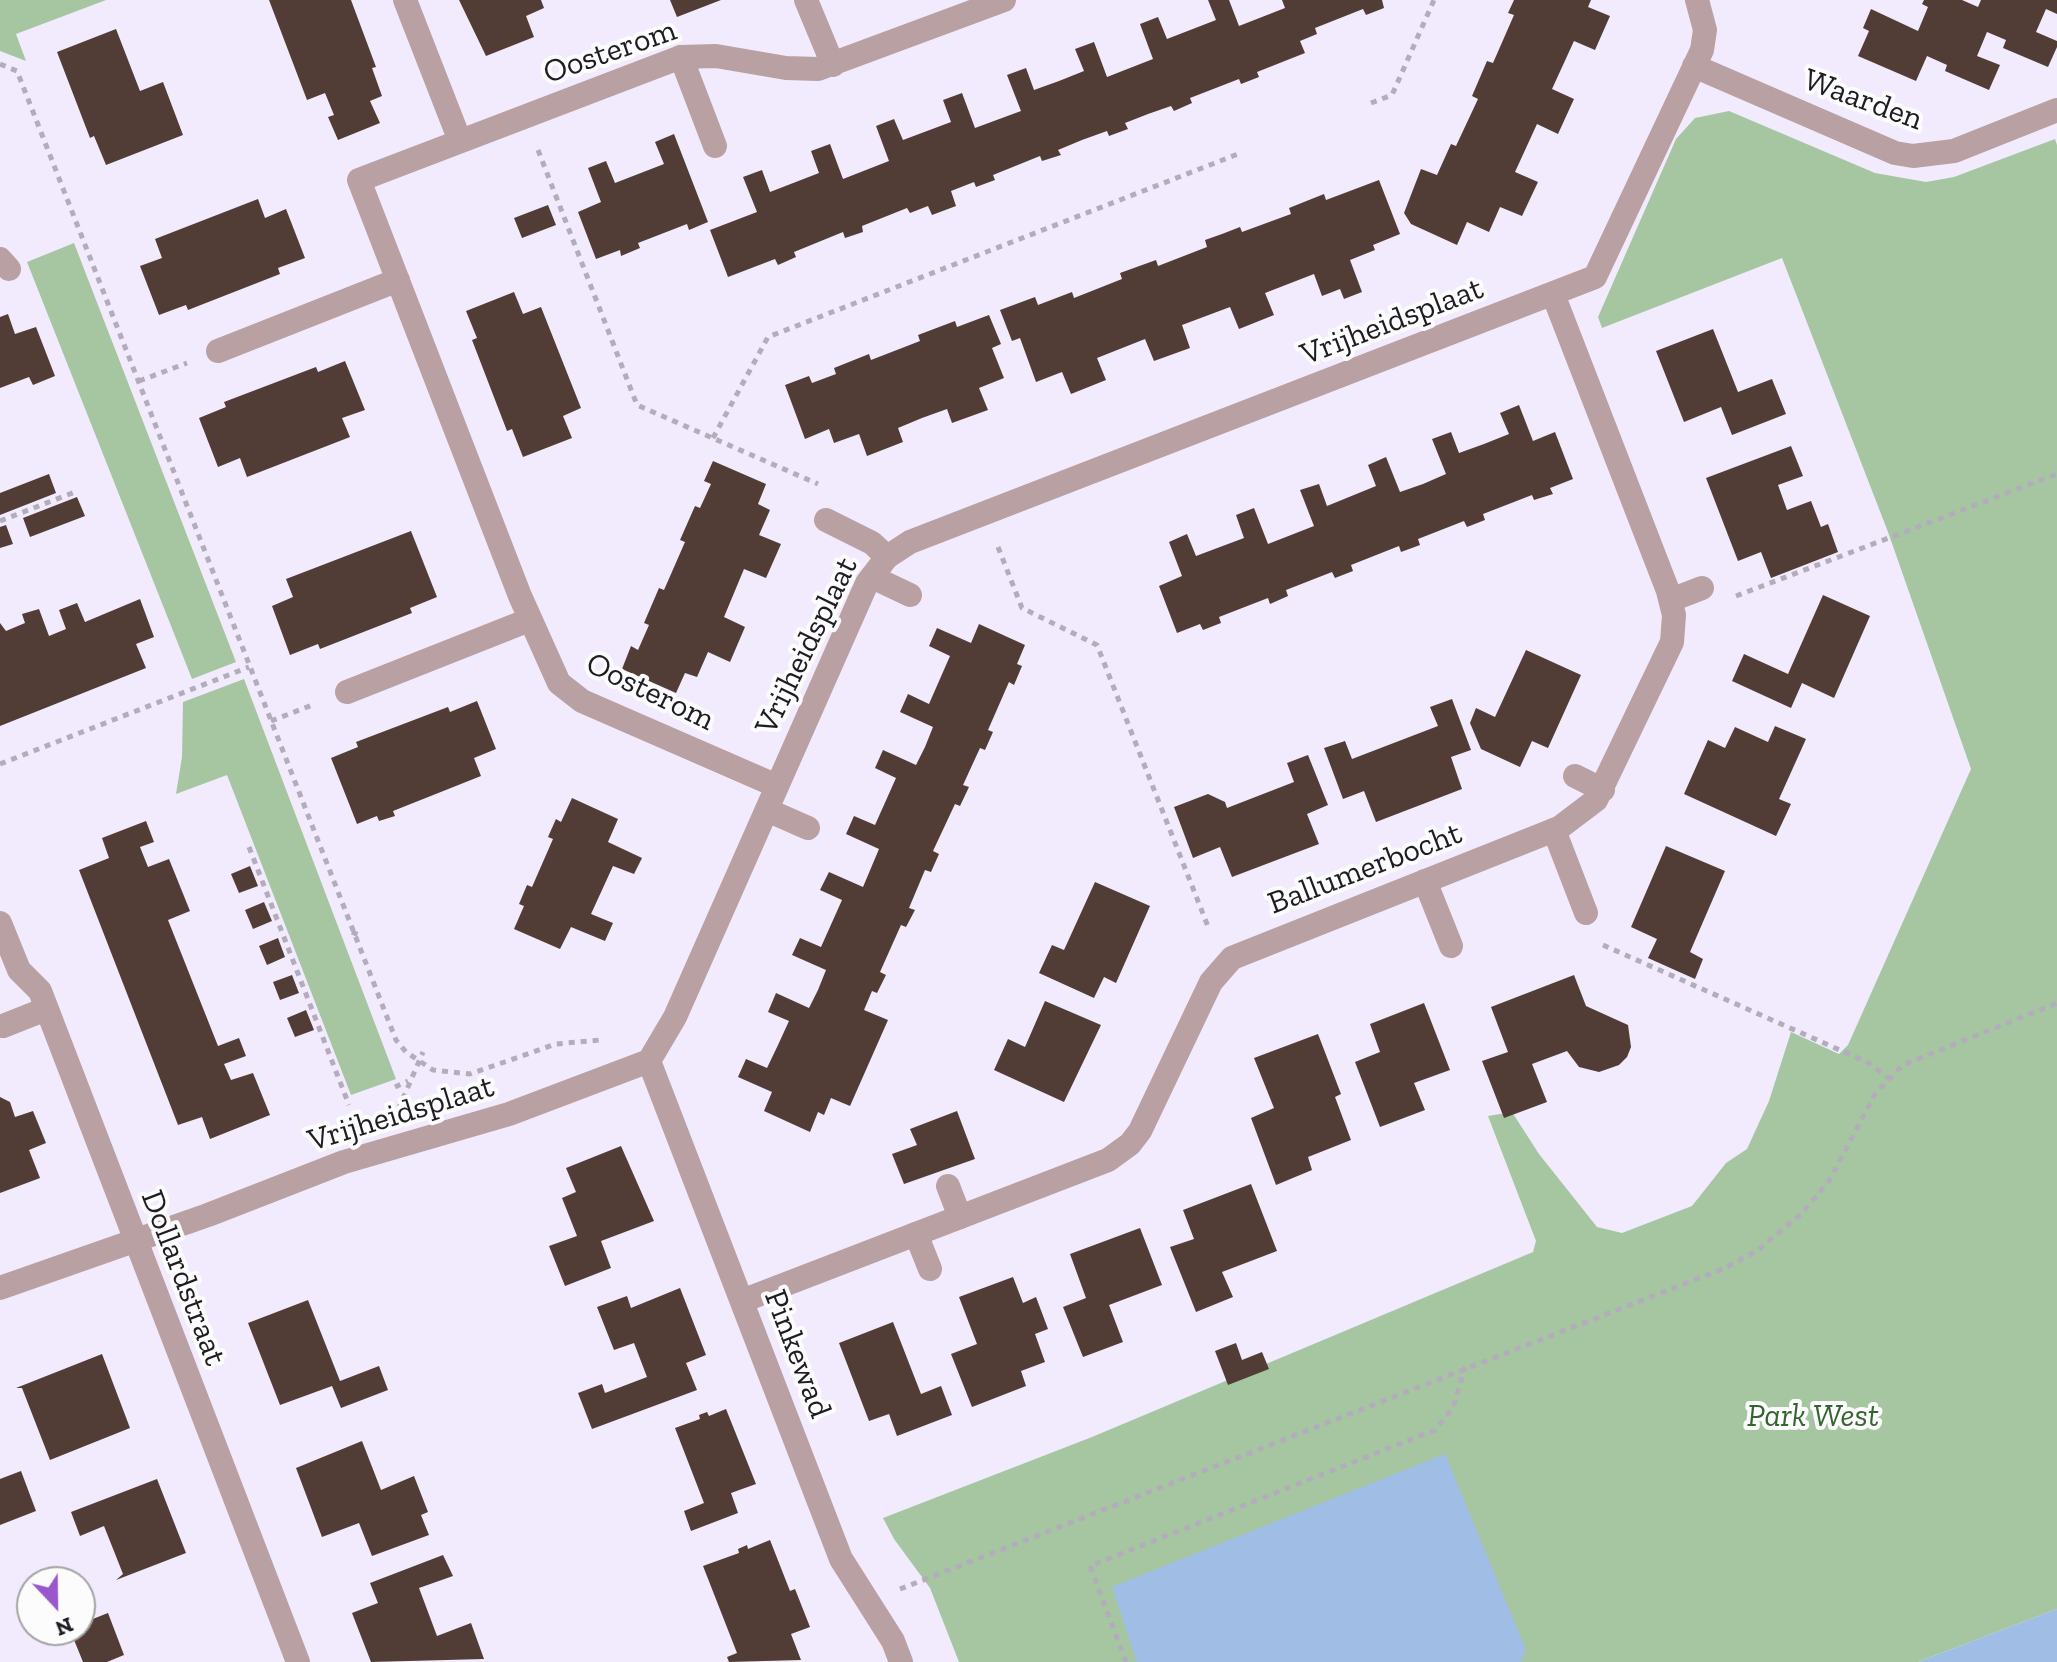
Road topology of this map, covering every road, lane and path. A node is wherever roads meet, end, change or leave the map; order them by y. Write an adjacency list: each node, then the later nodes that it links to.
1 (405, 0): 12 (street)
2 (806, 0): 8 (street)
3 (1004, 0): 8 (street, Oosterom)
4 (1434, 0): 10 (path)
5 (1697, 0): 9 (street, Vrijheidsplaat)
6 (681, 57): 8 (street, Oosterom); 12 (street, Oosterom); 14 (street)
7 (0, 64): 16 (path)
8 (833, 65)
9 (1694, 66): 11 (street, Waarden); 19 (street, Vrijheidsplaat)
10 (1371, 103)
11 (2057, 110)
12 (460, 141): 18 (street, Oosterom)
13 (536, 145): 23 (path)
14 (715, 146)
15 (1238, 154): 23 (path)
16 (81, 231): 17 (path); 22 (path)
17 (70, 236)
18 (398, 280): 20 (street); 36 (street, Oosterom)
19 (1553, 294): 30 (street, Vrijheidsplaat); 34 (street, Ballumerbocht)
20 (218, 351)
21 (148, 378): 22 (path)
22 (139, 381): 37 (path)
23 (713, 438): 25 (path)
24 (2057, 474): 35 (path)
25 (826, 488)
26 (75, 492): 28 (path)
27 (826, 520): 30 (street)
28 (0, 521)
29 (996, 540): 54 (path)
30 (887, 557): 31 (street, Vrijheidsplaat)
31 (872, 577): 33 (street); 43 (street, Vrijheidsplaat)
32 (1702, 588): 34 (street)
33 (910, 595)
34 (1671, 600): 44 (street, Ballumerbocht)
35 (1723, 601)
36 (529, 620): 38 (street); 43 (street, Oosterom)
37 (249, 667): 40 (path); 41 (path)
38 (347, 692)
39 (280, 717): 40 (path)
40 (271, 721): 52 (path)
41 (0, 764)
42 (1575, 776): 44 (street)
43 (777, 786): 45 (street, Vrijheidsplaat)
44 (1603, 790): 47 (street, Ballumerbocht)
45 (767, 810): 46 (street); 63 (street, Vrijheidsplaat)
46 (808, 828)
47 (1554, 830): 49 (street, Ballumerbocht); 50 (street)
48 (249, 847): 66 (path)
49 (1425, 881): 56 (street); 68 (street, Ballumerbocht)
50 (1586, 913)
51 (0, 923): 58 (street, Dollardstraat)
52 (351, 932): 53 (path); 62 (path)
53 (363, 937)
54 (1215, 937)
55 (1589, 939): 64 (path)
56 (1451, 946)
57 (2057, 1003): 64 (path)
58 (46, 1009): 59 (street); 70 (street, Dollardstraat)
59 (3, 1026)
60 (608, 1041): 62 (path)
61 (423, 1052): 62 (path)
62 (418, 1060): 65 (path)
63 (649, 1061): 70 (street, Vrijheidsplaat); 73 (street, Pinkewad)
64 (1888, 1078): 74 (path)
65 (395, 1087)
66 (349, 1105)
67 (948, 1186): 68 (street)
68 (960, 1217): 69 (street, Ballumerbocht)
69 (916, 1234): 71 (street); 73 (street, Ballumerbocht)
70 (134, 1239): 72 (street, Vrijheidsplaat); 76 (street, Dollardstraat)
71 (930, 1269)
72 (0, 1288)
73 (742, 1301): 77 (street, Pinkewad)
74 (1465, 1367): 75 (path); 78 (path)
75 (901, 1588)
76 (298, 1662)
77 (901, 1662)
78 (1126, 1662)

